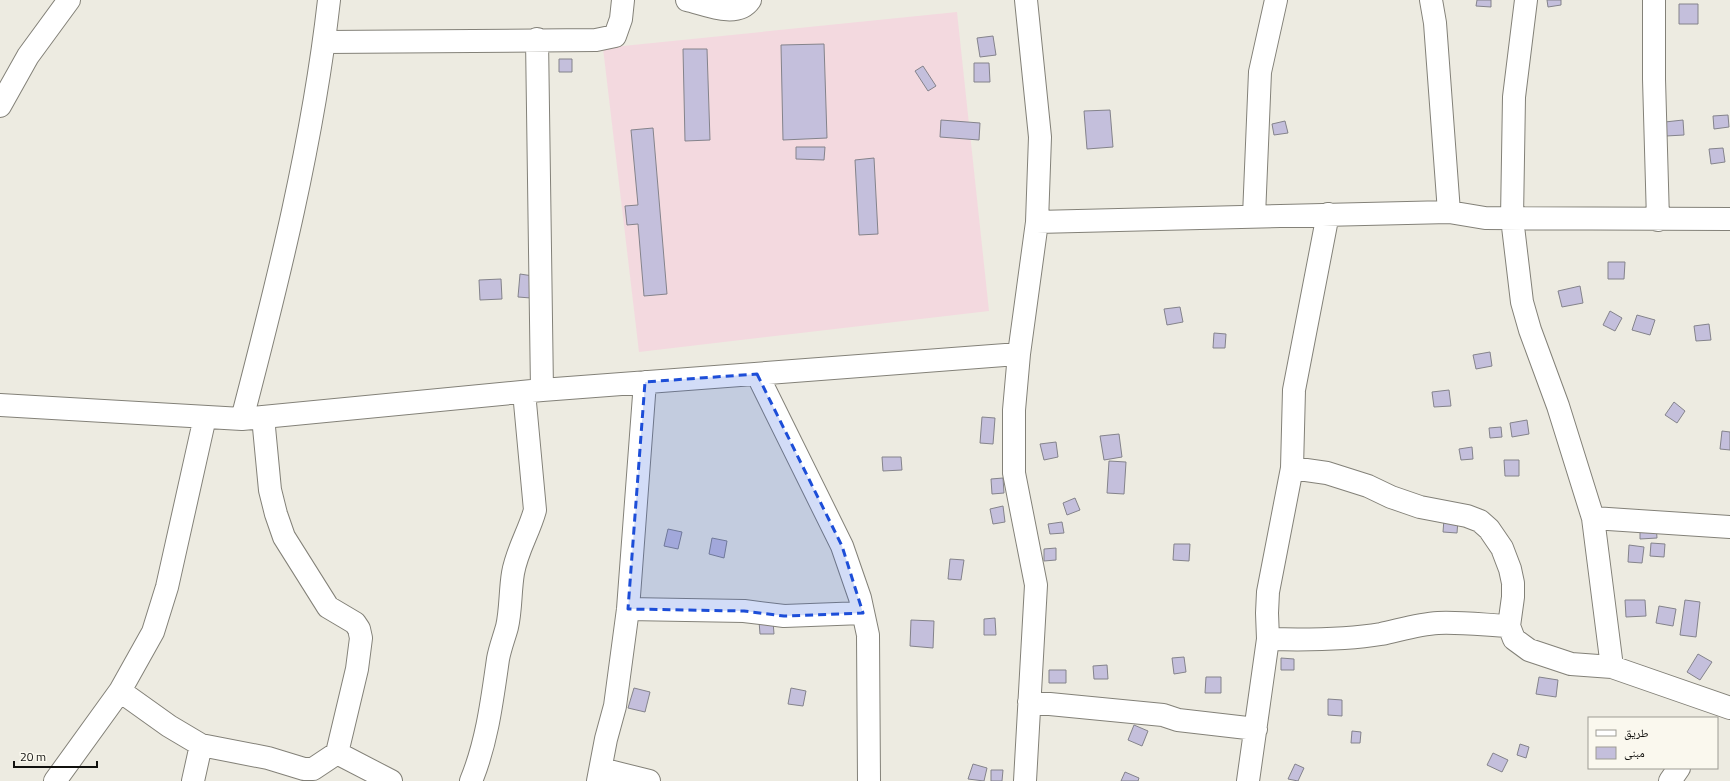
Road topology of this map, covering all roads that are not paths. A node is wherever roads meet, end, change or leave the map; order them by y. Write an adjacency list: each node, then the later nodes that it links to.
1 (70, 0): 13 (street)
2 (329, 0): 12 (street)
3 (623, 0): 11 (street)
4 (687, 0): 5 (street)
5 (750, 0)
6 (1026, 0): 20 (street)
7 (1276, 0): 16 (street)
8 (1431, 0): 14 (street)
9 (1526, 0): 17 (street)
10 (1654, 0): 19 (street)
11 (538, 39): 12 (street); 24 (street)
12 (325, 42): 27 (street)
13 (0, 106)
14 (1449, 212): 15 (street); 17 (street)
15 (1328, 214): 16 (street); 28 (street)
16 (1254, 216): 20 (street)
17 (1512, 218): 19 (street); 29 (street)
18 (1730, 219): 19 (street)
19 (1658, 220)
20 (1037, 222): 21 (street)
21 (1019, 354): 22 (street); 37 (street)
22 (758, 374): 23 (street); 32 (street)
23 (645, 382): 24 (street); 31 (street)
24 (533, 391): 27 (street); 47 (street)
25 (0, 405): 26 (street)
26 (205, 417): 27 (street); 36 (street)
27 (252, 418): 41 (street)
28 (1292, 468): 33 (street); 34 (street)
29 (1594, 518): 30 (street); 35 (street)
30 (1730, 527)
31 (628, 609): 32 (street); 43 (street)
32 (863, 613): 49 (street)
33 (1508, 626): 34 (street); 35 (street)
34 (1268, 639): 39 (street)
35 (1612, 667): 38 (street)
36 (120, 691): 40 (street); 44 (street)
37 (1029, 702): 39 (street); 50 (street)
38 (1719, 710)
39 (1256, 729): 51 (street)
40 (201, 745): 41 (street); 45 (street)
41 (337, 753): 46 (street)
42 (1678, 769): 52 (street)
43 (600, 775): 48 (street)
44 (55, 781)
45 (193, 781)
46 (390, 781)
47 (471, 781)
48 (649, 781)
49 (869, 781)
50 (1025, 781)
51 (1248, 781)
52 (1670, 781)

